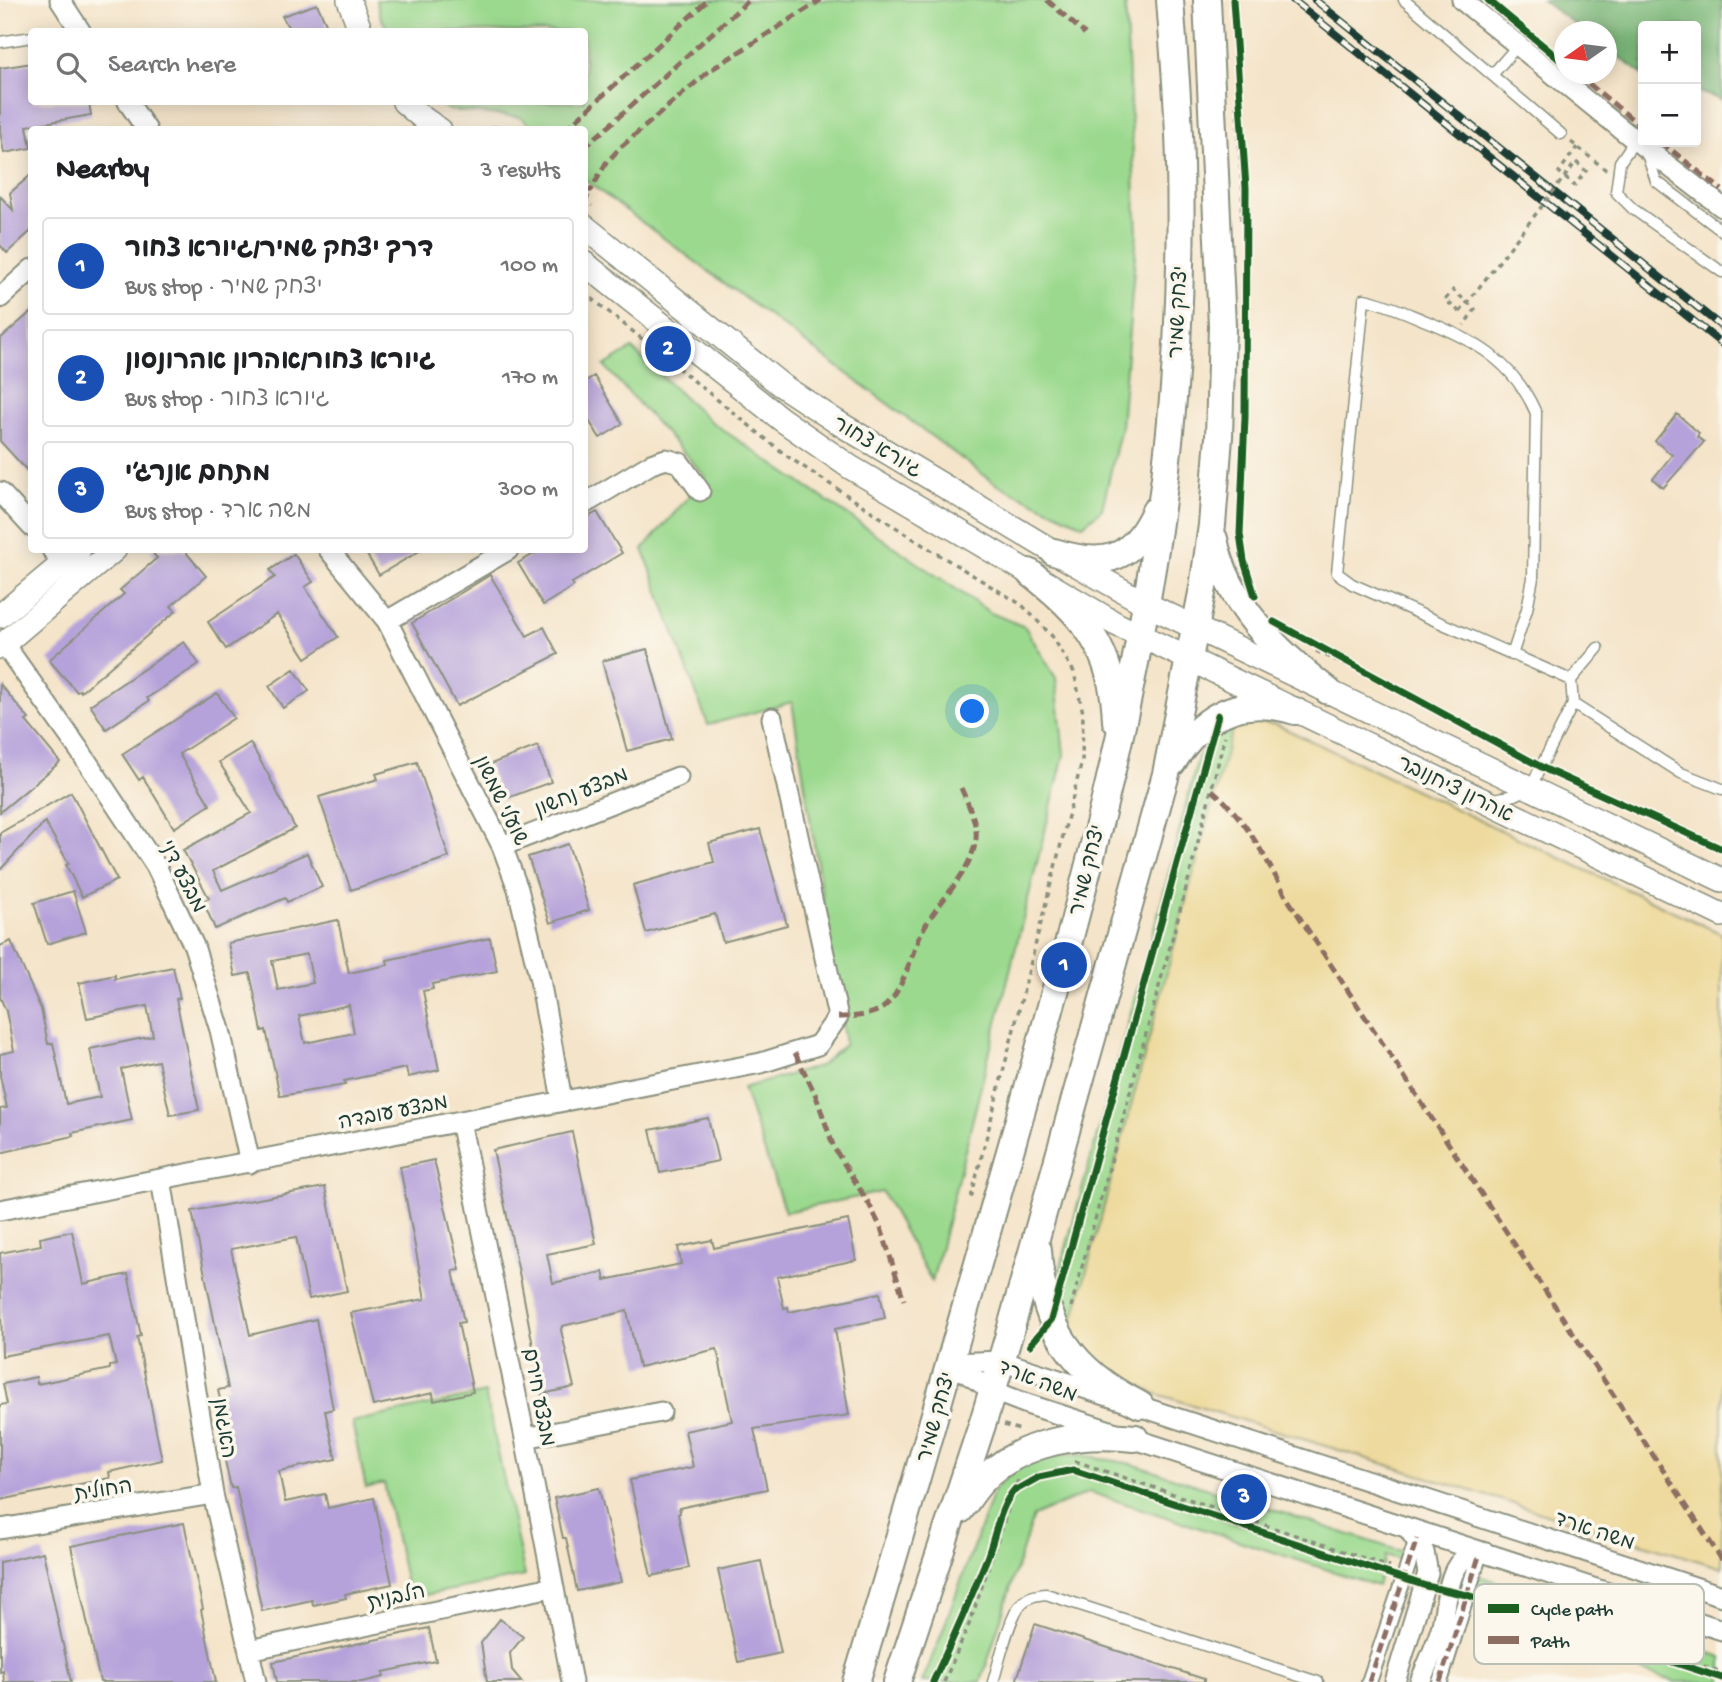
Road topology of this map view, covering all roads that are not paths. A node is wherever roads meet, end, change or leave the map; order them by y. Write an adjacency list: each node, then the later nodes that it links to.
1 (60, 0): 7 (street)
2 (349, 0): 8 (street)
3 (1170, 0): 29 (main road, יצחק שמיר)
4 (1207, 0): 34 (main road, יצחק שמיר)
5 (1404, 0): 12 (lane)
6 (1462, 0): 11 (street)
7 (73, 28)
8 (359, 28)
9 (28, 38): 10 (lane)
10 (0, 42)
11 (1518, 45): 12 (lane); 18 (street)
12 (1492, 75): 17 (lane)
13 (130, 105): 15 (street)
14 (407, 105): 16 (street)
15 (144, 126)
16 (431, 126)
17 (1561, 134)
18 (1638, 142)
19 (1638, 146): 26 (lane)
20 (1641, 147): 24 (lane)
21 (1644, 147): 22 (street)
22 (1722, 207)
23 (590, 218): 35 (street, גיורא צחור)
24 (1722, 231)
25 (588, 266): 40 (street, גיורא צחור)
26 (1722, 272)
27 (28, 273): 28 (street)
28 (0, 298)
29 (1163, 489): 35 (main road); 42 (main road, יצחק שמיר)
30 (700, 491): 32 (street)
31 (0, 492): 33 (street)
32 (588, 502)
33 (28, 523)
34 (1212, 524): 45 (main road, יצחק שמיר); 52 (main road)
35 (1054, 552): 42 (street, גיורא צחור)
36 (110, 553): 41 (street)
37 (331, 553): 44 (street, שועלי שמשון)
38 (503, 553): 44 (street)
39 (65, 554): 41 (street); 43 (street)
40 (1029, 572): 46 (street, גיורא צחור); 56 (main road)
41 (79, 580): 47 (street)
42 (1148, 605): 45 (street, גיורא צחור); 46 (main road, יצחק שמיר)
43 (0, 616)
44 (387, 621): 62 (street, שועלי שמשון)
45 (1196, 629): 50 (main road, יצחק שמיר); 52 (street, אהרון צ'חנובר)
46 (1141, 638): 50 (street, גיורא צחור); 56 (main road, יצחק שמיר)
47 (2, 646): 67 (street, מבצע דני)
48 (1598, 648): 51 (lane)
49 (1512, 655): 49 (lane); 51 (lane)
50 (1190, 661): 54 (street, אהרון צ'חנובר); 57 (main road, יצחק שמיר)
51 (1571, 680): 53 (lane)
52 (1328, 691): 59 (street, אהרון צ'חנובר)
53 (1573, 704): 59 (lane); 60 (lane)
54 (1295, 711): 57 (main road); 61 (street, אהרון צ'חנובר)
55 (772, 718): 65 (street, מבצע עובדה)
56 (1115, 756): 72 (main road, יצחק שמיר)
57 (1166, 774): 70 (main road, יצחק שמיר)
58 (678, 777): 62 (street, מבצע נחשון)
59 (1530, 788): 61 (lane); 63 (street, אהרון צ'חנובר)
60 (1722, 789)
61 (1483, 800): 64 (street, אהרון צ'חנובר)
62 (502, 846): 65 (street, שועלי שמשון)
63 (1722, 880)
64 (1722, 915)
65 (562, 1100): 66 (street, מבצע עובדה)
66 (460, 1121): 67 (street, מבצע עובדה); 76 (street, מבצע חירם)
67 (250, 1163): 68 (street, מבצע עובדה)
68 (161, 1179): 69 (street, מבצע עובדה); 78 (street, האגמן)
69 (0, 1210)
70 (1039, 1225): 71 (main road, יצחק שמיר); 74 (main road)
71 (1001, 1361): 72 (street, משה ארד); 73 (main road, יצחק שמיר); 74 (street, משה ארד)
72 (951, 1363): 73 (street, משה ארד); 93 (main road, יצחק שמיר)
73 (993, 1391): 77 (street, משה ארד); 79 (main road, יצחק שמיר)
74 (1140, 1405): 84 (street, משה ארד)
75 (661, 1412): 76 (street)
76 (525, 1438): 85 (street, מבצע חירם)
77 (1135, 1438): 79 (main road); 81 (street, משה ארד)
78 (213, 1494): 80 (street, החולית); 90 (street, האגמן)
79 (946, 1528): 94 (main road, יצחק שמיר)
80 (0, 1529)
81 (1413, 1533): 82 (street, משה ארד); 97 (street); 98 (street)
82 (1484, 1553): 83 (street, משה ארד); 99 (street); 100 (street)
83 (1580, 1584)
84 (1685, 1584)
85 (552, 1587): 90 (street, הלבנית); 92 (street, מבצע חירם)
86 (1704, 1590): 87 (street, משה ארד)
87 (1722, 1596)
88 (1704, 1624): 89 (street, משה ארד)
89 (1722, 1630)
90 (249, 1650): 91 (street, האגמן)
91 (256, 1682)
92 (572, 1682)
93 (856, 1682)
94 (897, 1682)
95 (993, 1682): 96 (lane)
96 (1318, 1682)
97 (1369, 1682)
98 (1395, 1682)
99 (1420, 1682)
100 (1440, 1682)

